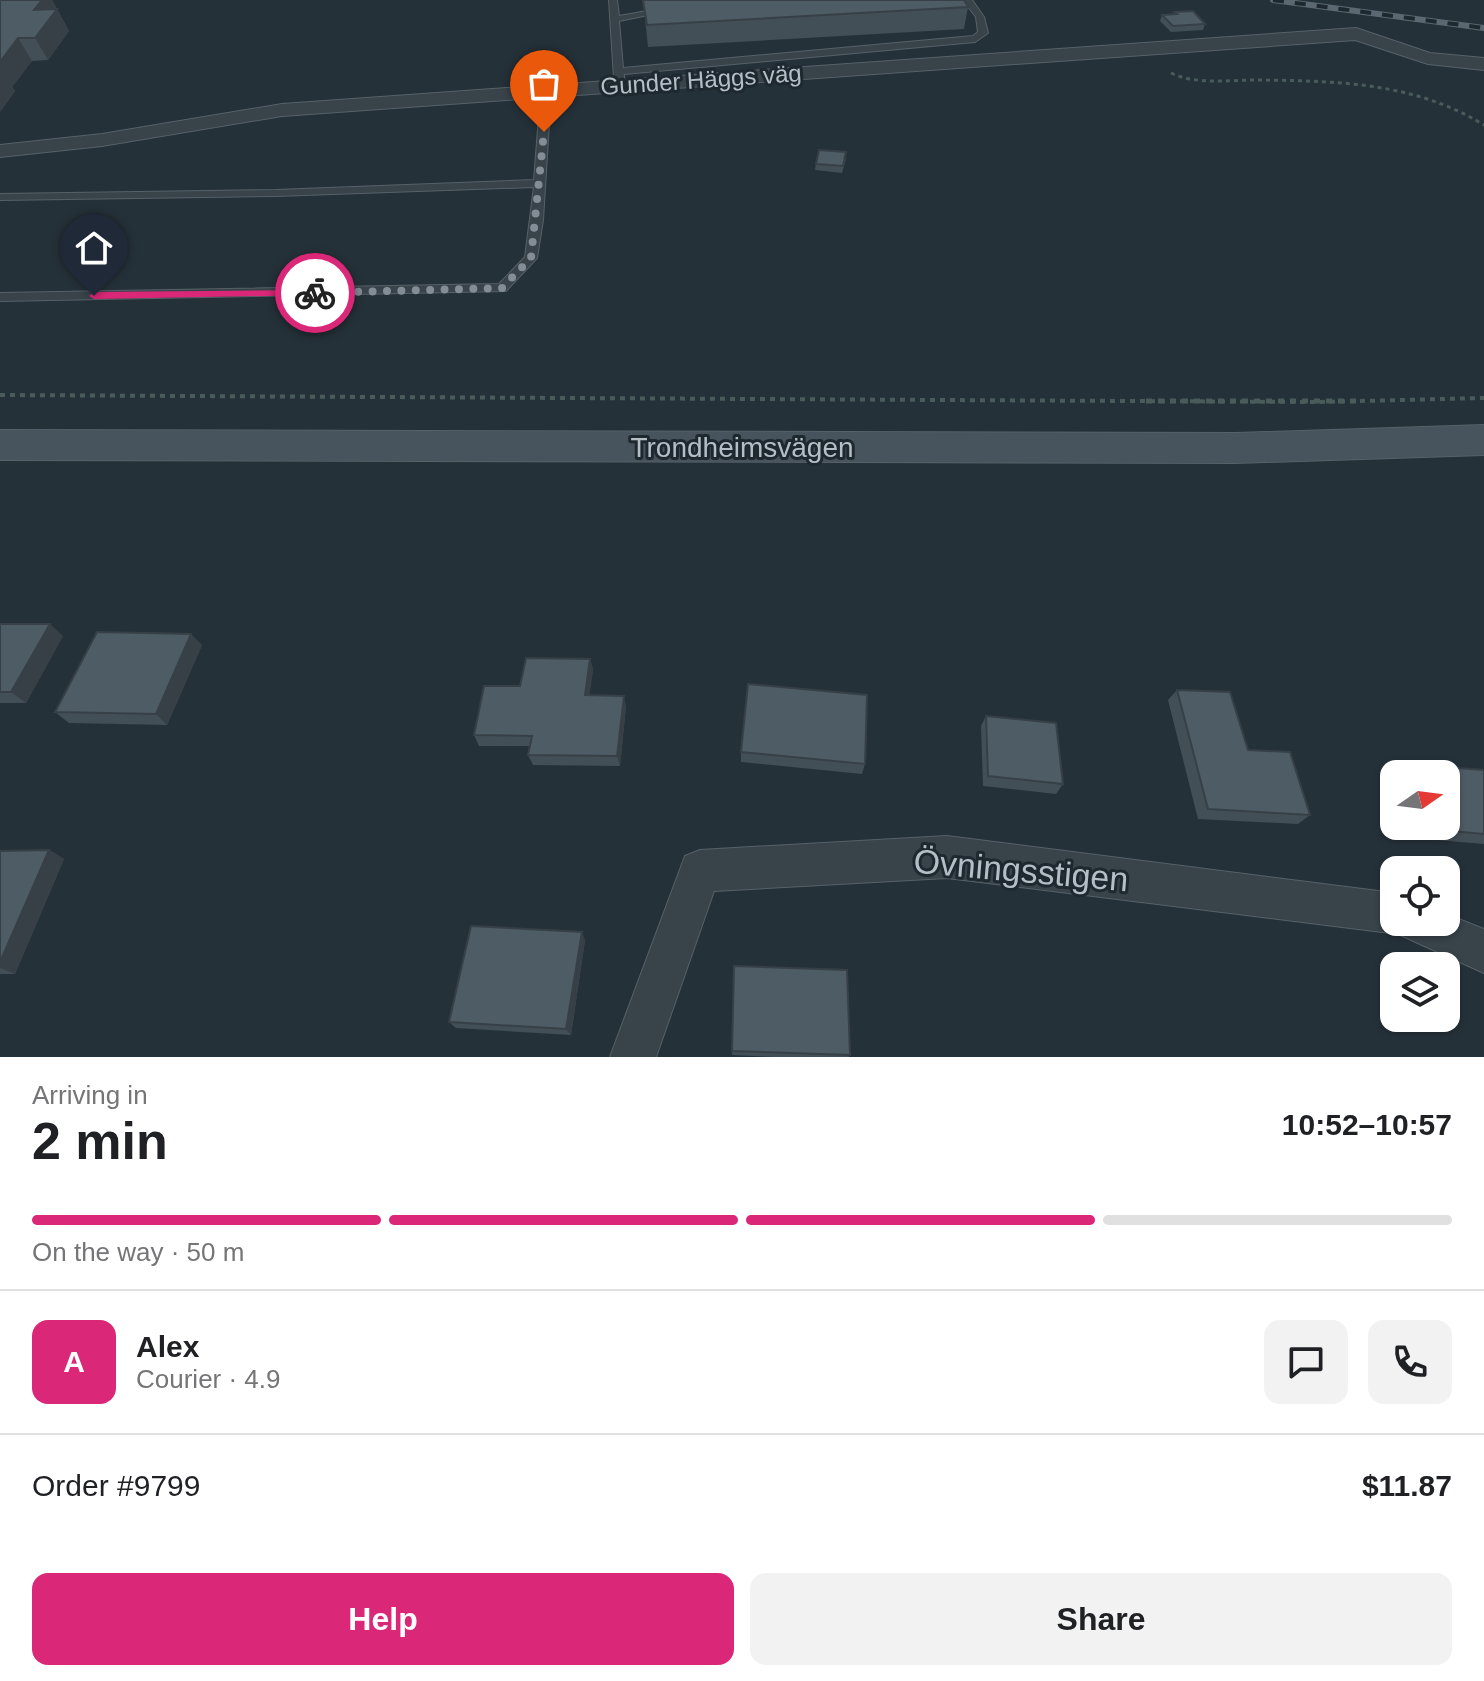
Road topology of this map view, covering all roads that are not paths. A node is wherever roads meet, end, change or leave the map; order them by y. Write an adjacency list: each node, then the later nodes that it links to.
1 (613, 0): 4 (lane)
2 (967, 0): 6 (lane)
3 (674, 9): 4 (lane)
4 (615, 19): 6 (lane)
5 (1484, 64): 6 (street, Gunder Häggs väg)
6 (619, 79): 7 (street, Gunder Häggs väg)
7 (546, 91): 8 (street, Gunder Häggs väg); 9 (lane)
8 (0, 151)
9 (540, 183): 10 (lane); 11 (lane)
10 (0, 197)
11 (0, 297)
12 (1484, 440): 13 (main road, Trondheimsvägen)
13 (0, 445)
14 (1380, 912): 17 (street, Övningsstigen)
15 (1448, 936): 16 (street)
16 (1484, 951)
17 (633, 1057)

